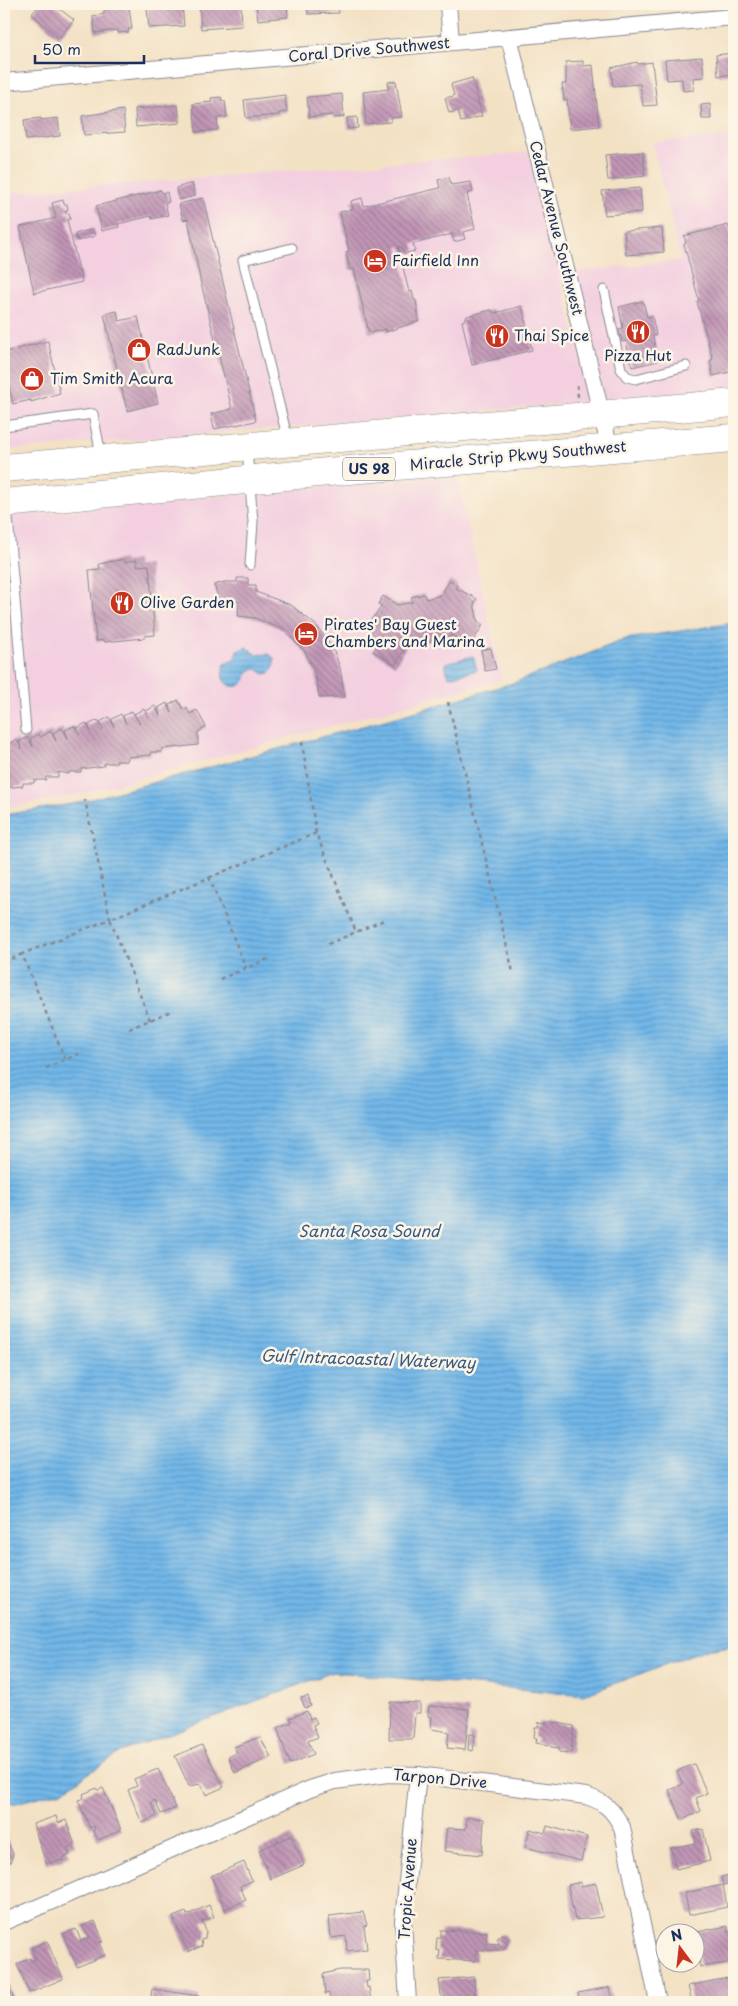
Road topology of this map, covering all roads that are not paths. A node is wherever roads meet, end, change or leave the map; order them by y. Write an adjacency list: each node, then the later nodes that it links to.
1 (448, 4): 4 (street)
2 (734, 17): 3 (street, Coral Drive Southwest)
3 (509, 37): 4 (street, Coral Drive Southwest); 10 (street, Cedar Avenue Southwest)
4 (451, 42): 5 (street, Coral Drive Southwest)
5 (4, 82)
6 (292, 248): 13 (lane)
7 (604, 290): 8 (lane)
8 (686, 366)
9 (734, 403): 10 (highway, US 98)
10 (601, 415): 13 (highway, US 98); 15 (street, Cedar Avenue Southwest)
11 (4, 426): 16 (lane)
12 (734, 438): 15 (highway, Miracle Strip Pkwy Southwest / US 98)
13 (288, 443): 14 (highway, US 98)
14 (247, 446): 16 (highway, US 98); 18 (lane)
15 (610, 449): 18 (highway, Miracle Strip Pkwy Southwest / US 98)
16 (102, 460): 17 (highway, US 98)
17 (5, 466)
18 (250, 480): 19 (highway, Miracle Strip Pkwy Southwest / US 98); 20 (lane)
19 (5, 503): 21 (lane)
20 (250, 565)
21 (9, 581): 22 (lane)
22 (26, 730)
23 (418, 1775): 24 (street, Tarpon Drive); 25 (street, Tropic Avenue); 26 (street, Tarpon Drive)
24 (4, 1922)
25 (408, 2002)
26 (658, 2002)

